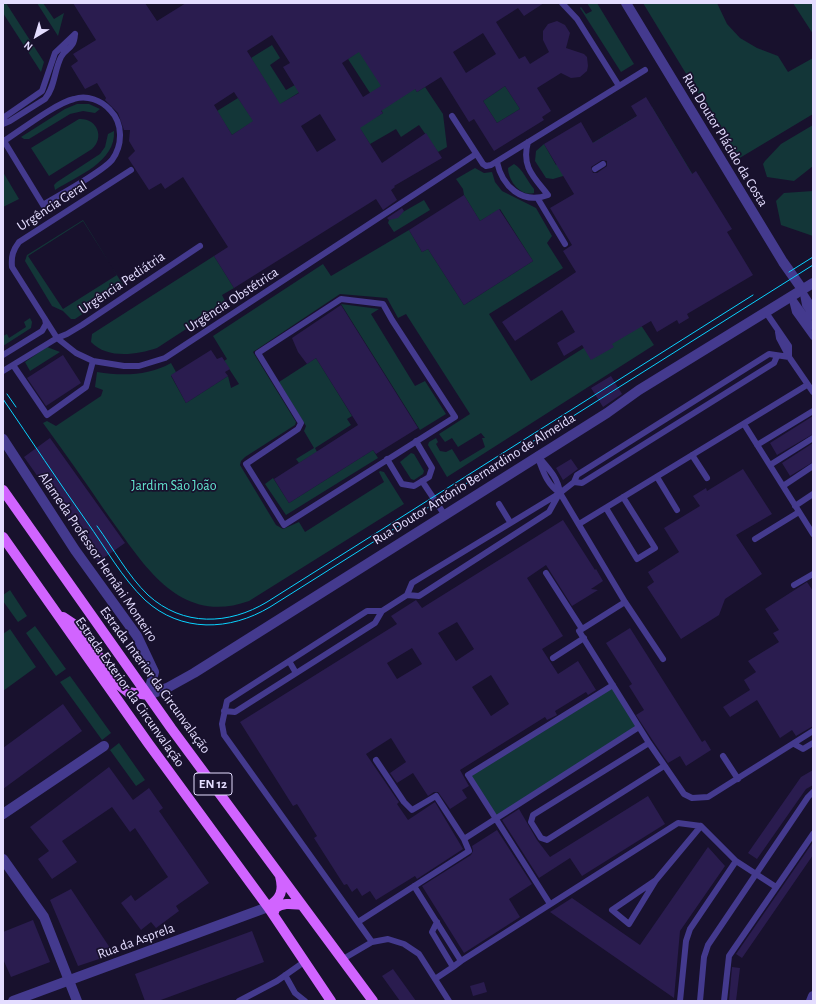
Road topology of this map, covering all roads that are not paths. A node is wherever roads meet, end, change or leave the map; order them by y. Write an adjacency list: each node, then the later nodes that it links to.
1 (562, 3): 4 (lane)
2 (626, 3): 19 (street, Rua Doutor Plácido da Costa)
3 (645, 70): 4 (lane)
4 (618, 86): 9 (lane)
5 (452, 116): 10 (lane)
6 (3, 118): 7 (lane)
7 (3, 124)
8 (3, 140): 8 (lane)
9 (528, 142): 11 (lane); 15 (lane)
10 (476, 154): 11 (lane); 31 (lane, Urgência Obstétrica)
11 (497, 162): 15 (lane)
12 (603, 164): 13 (lane)
13 (595, 169)
14 (131, 170): 23 (lane, Urgência Geral)
15 (538, 199): 16 (lane)
16 (565, 244)
17 (200, 246): 27 (lane, Urgência Pediátria)
18 (813, 282): 19 (street, Rua Doutor António Bernardino de Almeida)
19 (802, 289): 20 (street, Rua Doutor António Bernardino de Almeida); 21 (lane); 24 (lane)
20 (791, 296): 22 (street, Rua Doutor António Bernardino de Almeida); 25 (lane); 26 (lane)
21 (813, 307)
22 (765, 311): 30 (lane); 45 (street, Rua Doutor António Bernardino de Almeida)
23 (45, 317): 27 (lane, Urgência Geral); 28 (lane)
24 (813, 317)
25 (813, 327)
26 (813, 337)
27 (57, 338): 31 (lane, Urgência Obstétrica); 32 (lane, Urgência Pediátria)
28 (3, 355)
29 (777, 356): 30 (lane); 36 (lane); 38 (lane)
30 (789, 357): 34 (lane)
31 (93, 361): 32 (lane)
32 (13, 365): 33 (lane, Urgência Pediátria)
33 (3, 371)
34 (807, 385): 35 (lane); 39 (lane)
35 (813, 392)
36 (690, 404): 38 (lane); 52 (lane)
37 (813, 411): 43 (lane)
38 (694, 413): 52 (lane)
39 (744, 424): 43 (lane); 44 (lane)
40 (813, 438): 47 (lane)
41 (3, 439): 86 (street, Alameda Professor Hernâni Monteiro)
42 (416, 441): 46 (lane); 46 (lane); 51 (lane)
43 (757, 445): 47 (lane)
44 (692, 455): 49 (lane); 50 (lane)
45 (537, 456): 55 (lane); 63 (street, Rua Doutor António Bernardino de Almeida)
46 (387, 459): 51 (lane)
47 (770, 465): 53 (lane)
48 (813, 466): 53 (lane)
49 (657, 477): 57 (lane); 61 (lane)
50 (707, 478)
51 (422, 481): 63 (lane)
52 (574, 482): 55 (lane)
53 (783, 486): 59 (lane)
54 (3, 490): 86 (main road, Estrada Interior da Circunvalação / EN 12)
55 (560, 493): 64 (lane); 65 (lane); 70 (lane)
56 (813, 494): 59 (lane)
57 (623, 497): 60 (lane); 60 (lane)
58 (499, 504): 64 (lane)
59 (795, 506): 62 (lane)
60 (606, 508): 65 (lane)
61 (677, 510)
62 (799, 512): 66 (lane); 71 (lane)
63 (444, 514): 86 (street, Rua Doutor António Bernardino de Almeida)
64 (510, 522): 67 (lane)
65 (579, 524): 76 (lane)
66 (810, 525): 68 (lane)
67 (501, 528): 70 (lane); 75 (lane)
68 (813, 534)
69 (3, 537): 78 (main road, Estrada Exterior da Circunvalação / EN 12)
70 (507, 539): 75 (lane)
71 (755, 540)
72 (546, 573): 79 (lane)
73 (813, 574): 74 (lane)
74 (794, 585)
75 (407, 595): 77 (lane)
76 (625, 602): 79 (lane); 82 (lane)
77 (382, 611): 83 (lane); 84 (lane)
78 (58, 614): 86 (main road); 113 (main road, Estrada Exterior da Circunvalação / EN 12)
79 (582, 629): 80 (lane)
80 (584, 638): 81 (lane); 85 (lane)
81 (553, 658)
82 (662, 659)
83 (289, 661): 84 (lane); 87 (lane)
84 (296, 673): 87 (lane)
85 (613, 685): 88 (lane); 100 (lane)
86 (148, 695): 106 (main road, Estrada Interior da Circunvalação / EN 12)
87 (224, 711): 114 (lane)
88 (639, 727): 90 (lane); 100 (lane)
89 (813, 732): 92 (lane)
90 (648, 742): 96 (lane); 96 (lane)
91 (813, 743): 92 (lane)
92 (794, 744): 97 (lane)
93 (104, 746): 99 (street)
94 (723, 756): 97 (lane)
95 (376, 760): 103 (lane)
96 (664, 766): 97 (lane)
97 (738, 779)
98 (813, 792): 107 (lane)
99 (3, 814)
100 (496, 819): 103 (lane); 111 (lane)
101 (701, 826): 105 (lane); 108 (lane); 111 (lane)
102 (813, 834): 110 (lane)
103 (464, 839): 109 (lane)
104 (3, 859): 122 (street)
105 (736, 861): 107 (lane); 132 (lane)
106 (279, 872): 112 (main road, Estrada Interior da Circunvalação / EN 12); 113 (main road)
107 (756, 874): 110 (lane); 133 (lane)
108 (656, 880): 108 (lane)
109 (414, 886): 114 (lane); 115 (lane)
110 (776, 887): 134 (lane)
111 (550, 904): 118 (lane)
112 (302, 905): 113 (main road); 117 (main road, Estrada Interior da Circunvalação / EN 12)
113 (271, 912): 119 (main road, Estrada Exterior da Circunvalação / EN 12); 122 (street, Rua da Asprela)
114 (358, 922): 116 (lane)
115 (437, 922): 118 (lane); 120 (lane)
116 (372, 942): 117 (lane); 123 (lane)
117 (343, 959): 130 (main road, Estrada Interior da Circunvalação / EN 12)
118 (462, 961): 120 (lane)
119 (304, 962): 121 (lane); 129 (main road, Estrada Exterior da Circunvalação / EN 12)
120 (453, 967): 123 (lane)
121 (285, 976): 127 (lane); 128 (lane)
122 (68, 979): 125 (street, Rua da Asprela); 126 (street)
123 (435, 979): 131 (lane)
124 (813, 996): 135 (street)
125 (13, 1001)
126 (77, 1001)
127 (239, 1001)
128 (305, 1001)
129 (331, 1001)
130 (373, 1001)
131 (449, 1001)
132 (680, 1001)
133 (700, 1001)
134 (724, 1001)
135 (811, 1001)

